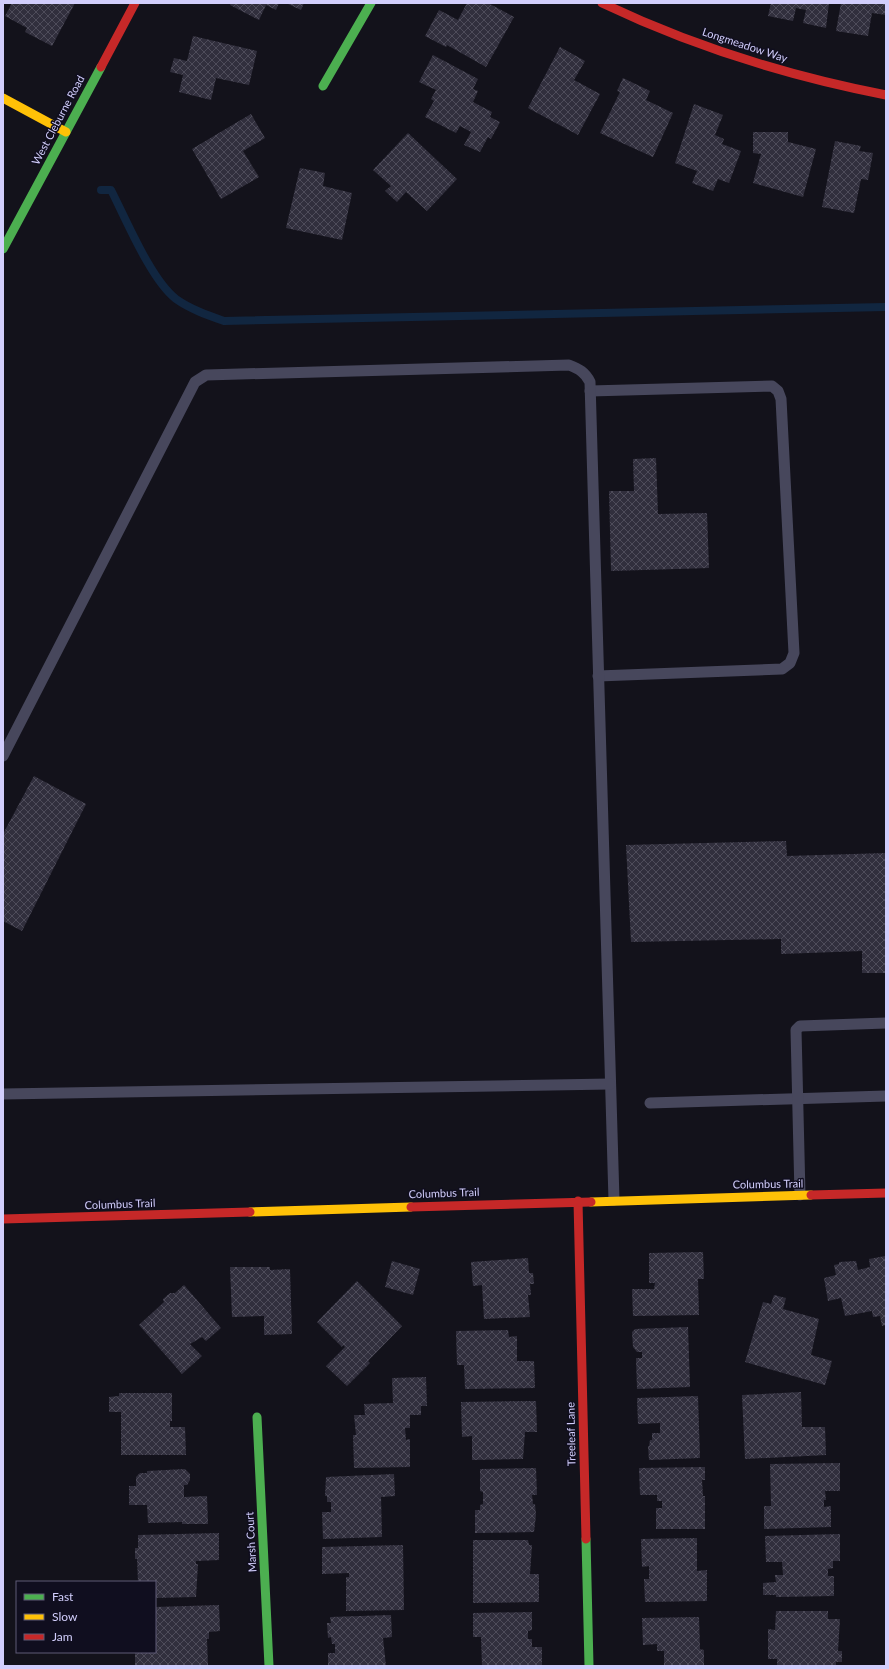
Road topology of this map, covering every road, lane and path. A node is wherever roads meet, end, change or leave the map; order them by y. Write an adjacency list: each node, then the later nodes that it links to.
1 (135, 3): 7 (street, West Cleburne Road)
2 (371, 3): 4 (street)
3 (602, 3): 5 (street, Longmeadow Way)
4 (323, 86)
5 (886, 95)
6 (3, 98): 7 (street)
7 (66, 132): 8 (street, West Cleburne Road)
8 (3, 249)
9 (590, 391): 10 (lane); 10 (lane); 11 (lane)
10 (598, 676): 13 (lane)
11 (3, 756)
12 (886, 1023): 16 (lane)
13 (610, 1084): 14 (lane); 20 (lane)
14 (3, 1094)
15 (886, 1096): 16 (lane)
16 (797, 1098): 17 (lane); 19 (lane)
17 (650, 1102)
18 (886, 1193): 19 (street, Columbus Trail)
19 (800, 1195): 20 (street, Columbus Trail)
20 (614, 1200): 21 (street, Columbus Trail)
21 (578, 1201): 22 (street, Columbus Trail); 25 (street, Treeleaf Lane)
22 (3, 1219)
23 (257, 1417): 24 (street, Marsh Court)
24 (269, 1666)
25 (589, 1666)

